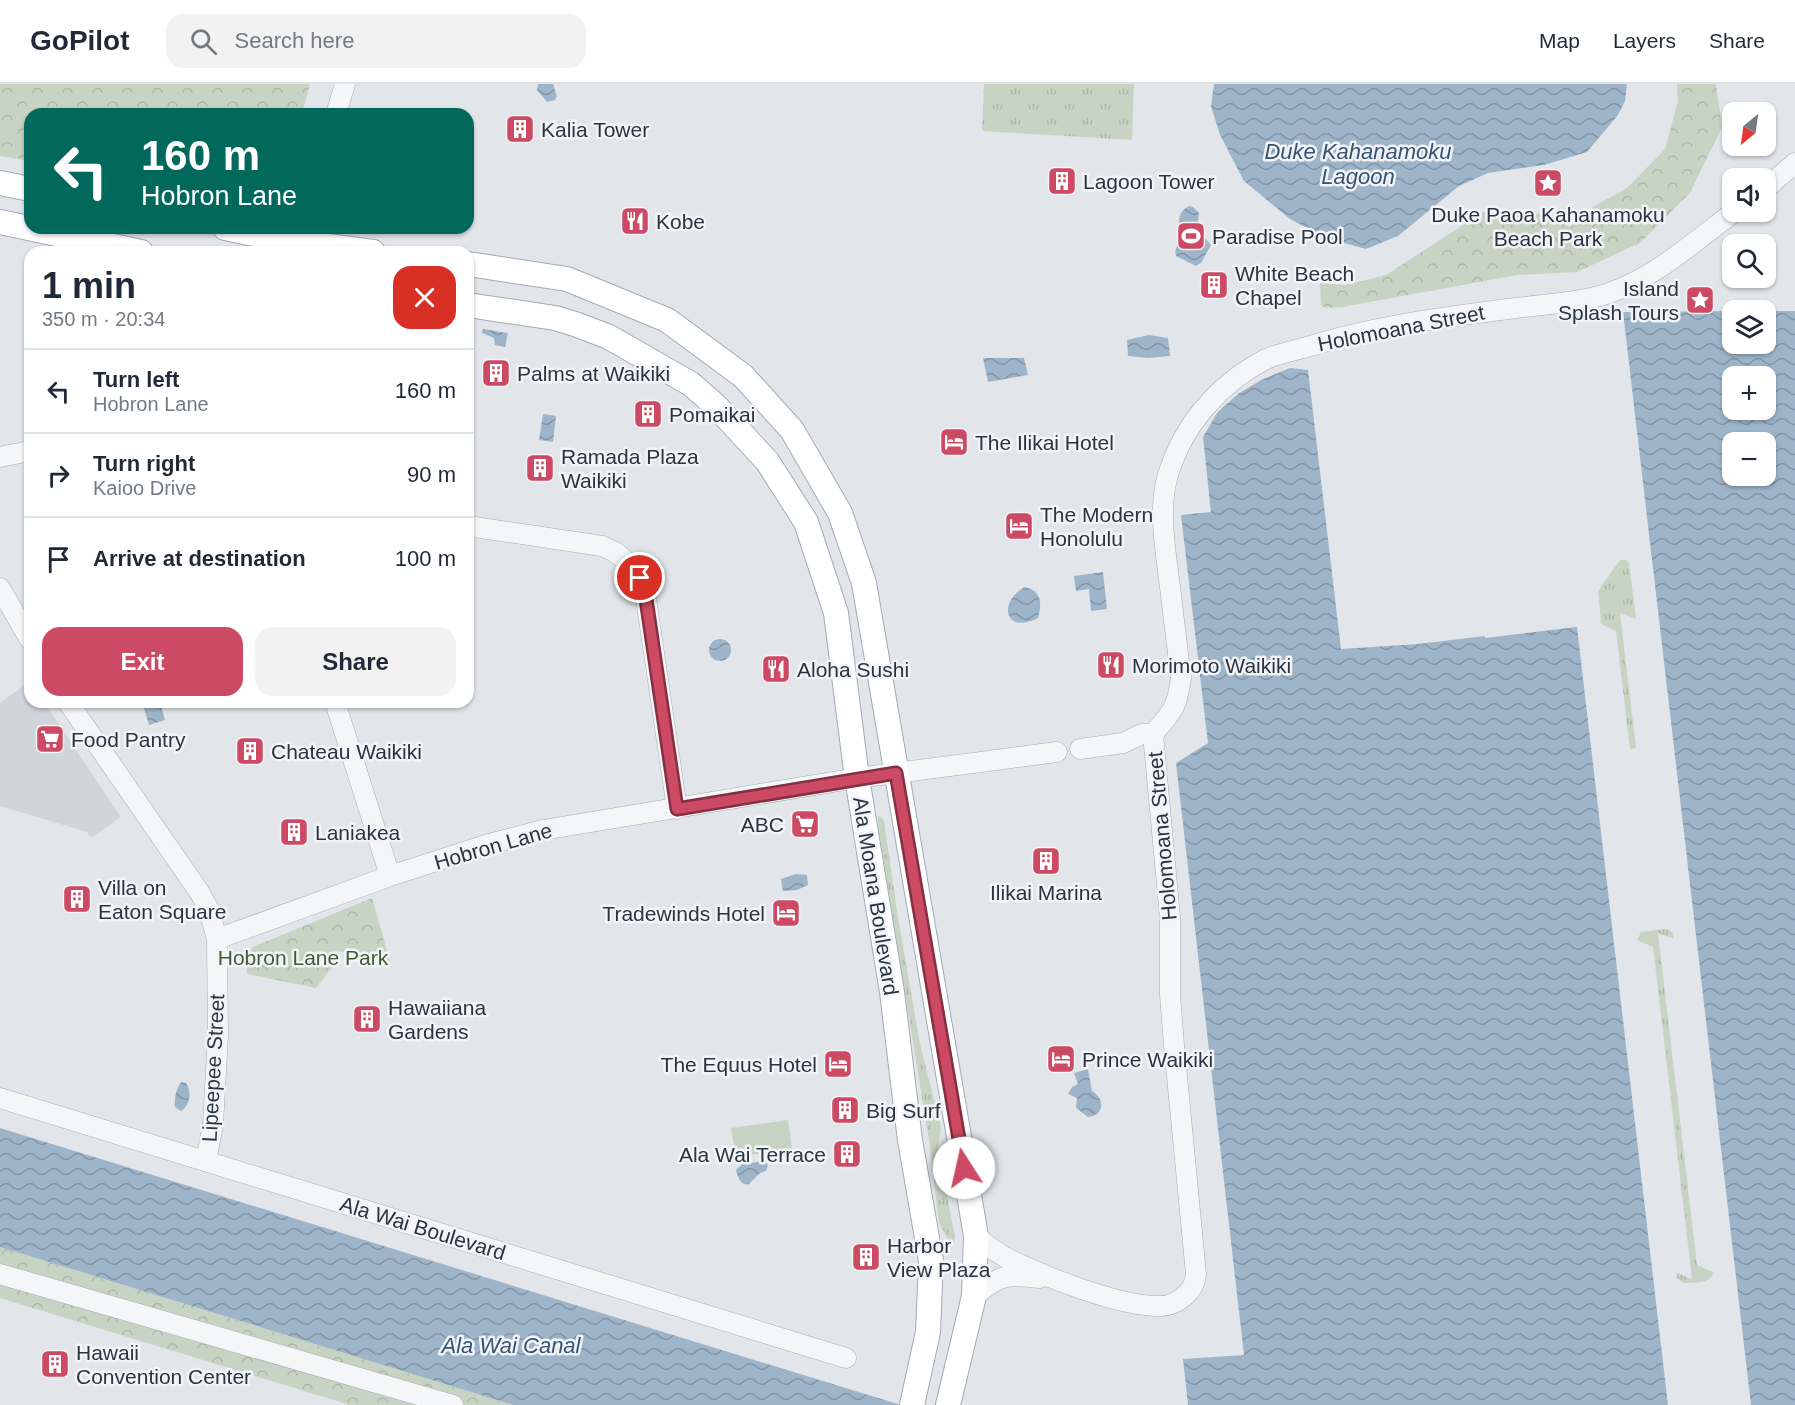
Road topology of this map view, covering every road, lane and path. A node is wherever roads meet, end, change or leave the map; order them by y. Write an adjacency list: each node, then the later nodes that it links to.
1 (345, 84): 2 (street)
2 (338, 108)
3 (1795, 163): 4 (street)
4 (1776, 179)
5 (0, 183): 6 (main road)
6 (24, 188)
7 (1722, 221): 26 (street, Holomoana Street)
8 (0, 222): 9 (main road)
9 (24, 227)
10 (56, 234): 14 (main road)
11 (252, 234): 13 (main road)
12 (346, 234): 16 (main road)
13 (280, 240): 15 (main road)
14 (113, 246)
15 (326, 246)
16 (369, 246)
17 (474, 265): 29 (main road, Ala Moana Boulevard)
18 (474, 306): 30 (main road, Ala Moana Boulevard)
19 (24, 452): 20 (street)
20 (0, 457)
21 (474, 527): 31 (street)
22 (0, 588): 23 (street)
23 (24, 630)
24 (72, 708): 33 (street)
25 (337, 708): 32 (street)
26 (1153, 734): 27 (street); 38 (street, Holomoana Street)
27 (1080, 749)
28 (1057, 752): 29 (street, Hobron Lane)
29 (896, 773): 30 (street, Hobron Lane); 36 (main road, Ala Moana Boulevard)
30 (857, 778): 31 (street, Hobron Lane); 42 (main road, Ala Moana Boulevard)
31 (677, 809): 32 (street, Hobron Lane)
32 (390, 876): 33 (street, Hobron Lane)
33 (218, 939): 35 (street, Lipeepee Street)
34 (0, 1098): 35 (street, Ala Wai Boulevard)
35 (207, 1161): 40 (street, Ala Wai Boulevard)
36 (976, 1236): 38 (street, Holomoana Street); 39 (main road, Ala Moana Boulevard)
37 (0, 1274): 41 (street)
38 (1060, 1281): 39 (street, Holomoana Street)
39 (974, 1296): 43 (main road, Ala Moana Boulevard)
40 (846, 1358)
41 (453, 1405)
42 (912, 1405)
43 (948, 1405)

